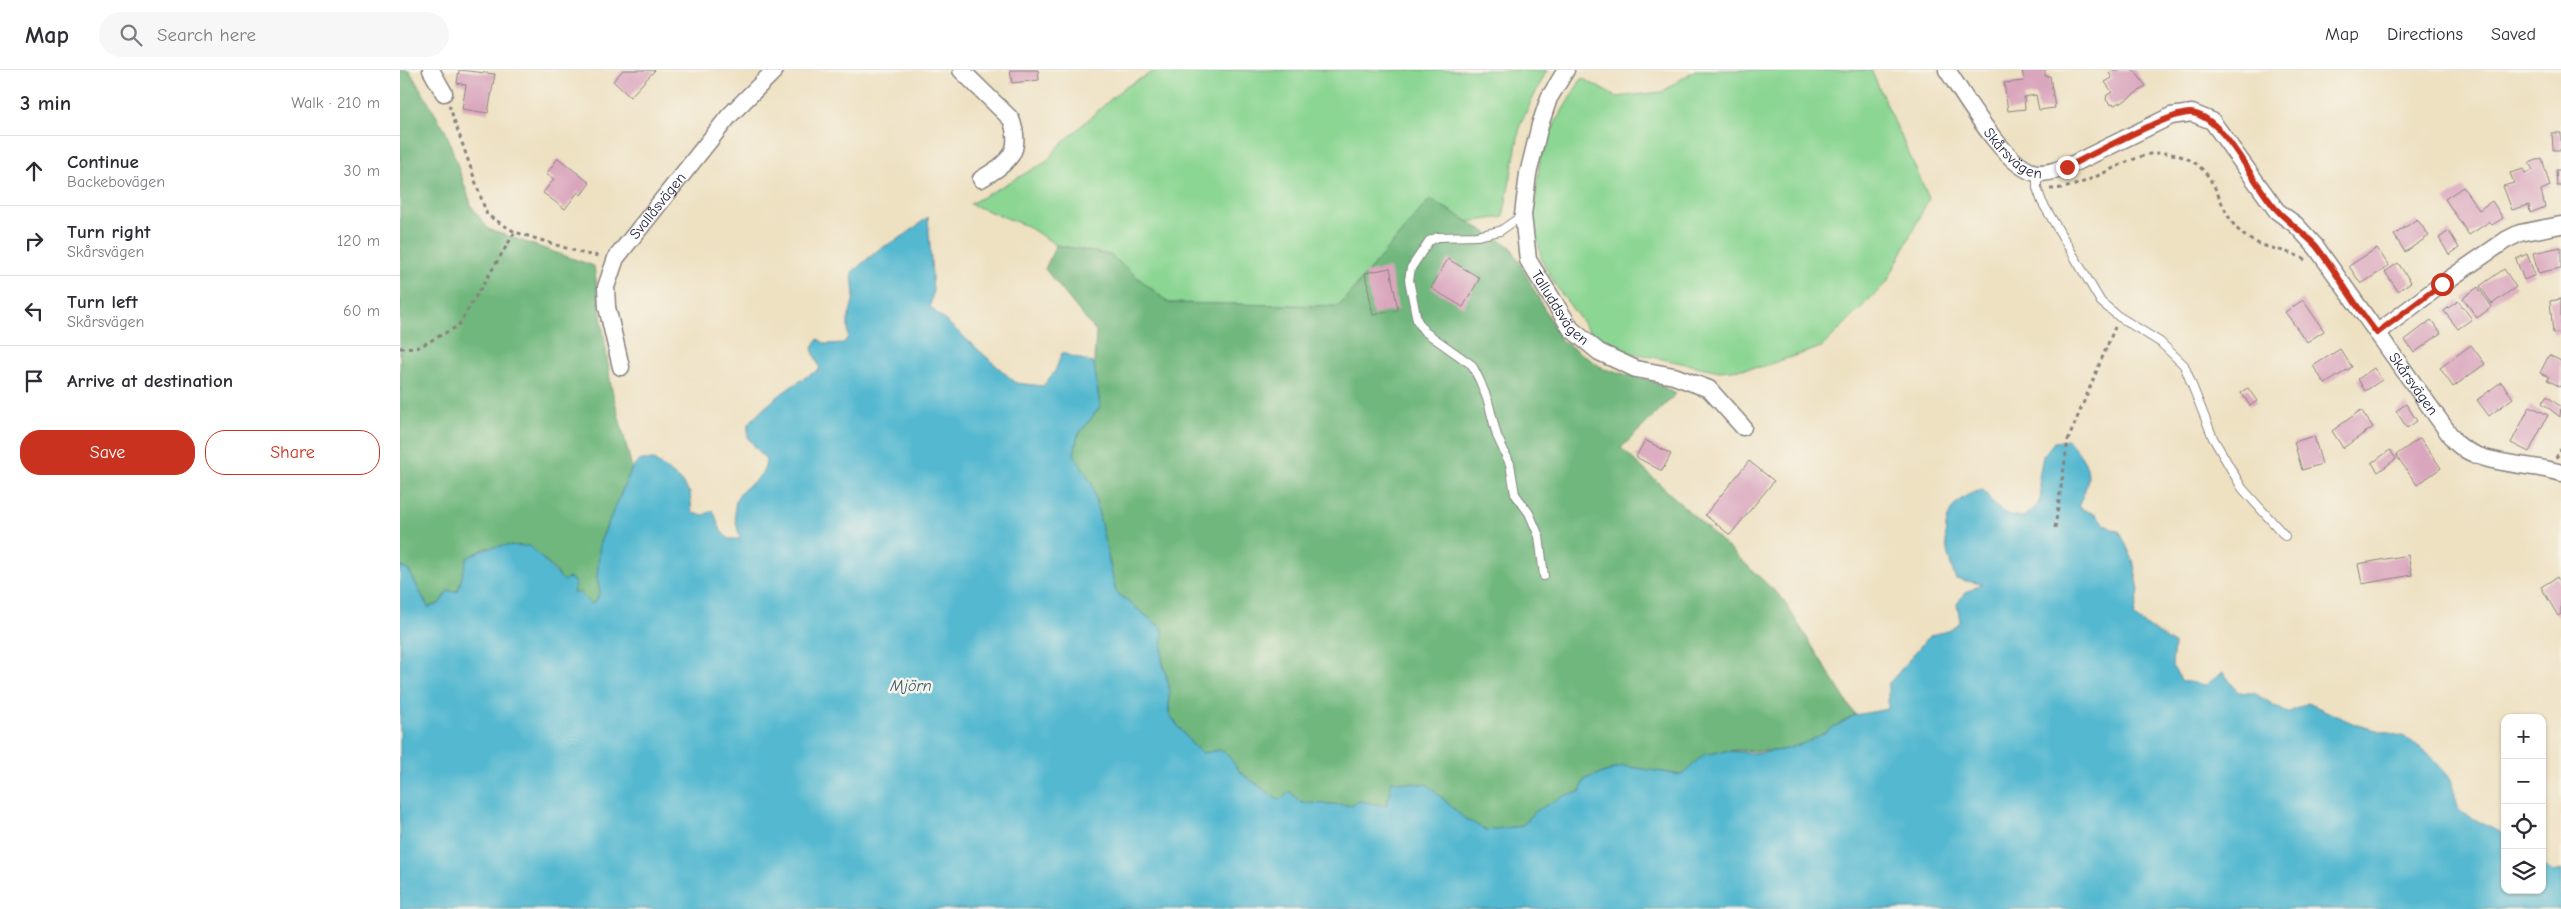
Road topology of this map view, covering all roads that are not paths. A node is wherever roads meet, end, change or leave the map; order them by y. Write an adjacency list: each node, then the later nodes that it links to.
1 (430, 70): 6 (street)
2 (774, 70): 12 (street, Svallåsvägen)
3 (961, 70): 7 (street)
4 (1566, 70): 9 (street, Talluddsvägen)
5 (1947, 70): 8 (street, Skårsvägen)
6 (444, 93)
7 (981, 179)
8 (2037, 180): 11 (street, Skårsvägen); 15 (lane)
9 (1523, 215): 13 (street, Talluddsvägen); 16 (lane)
10 (2561, 225): 11 (street)
11 (2377, 333): 14 (street, Skårsvägen)
12 (621, 367)
13 (1743, 427)
14 (2560, 472)
15 (2285, 536)
16 (1544, 576)

